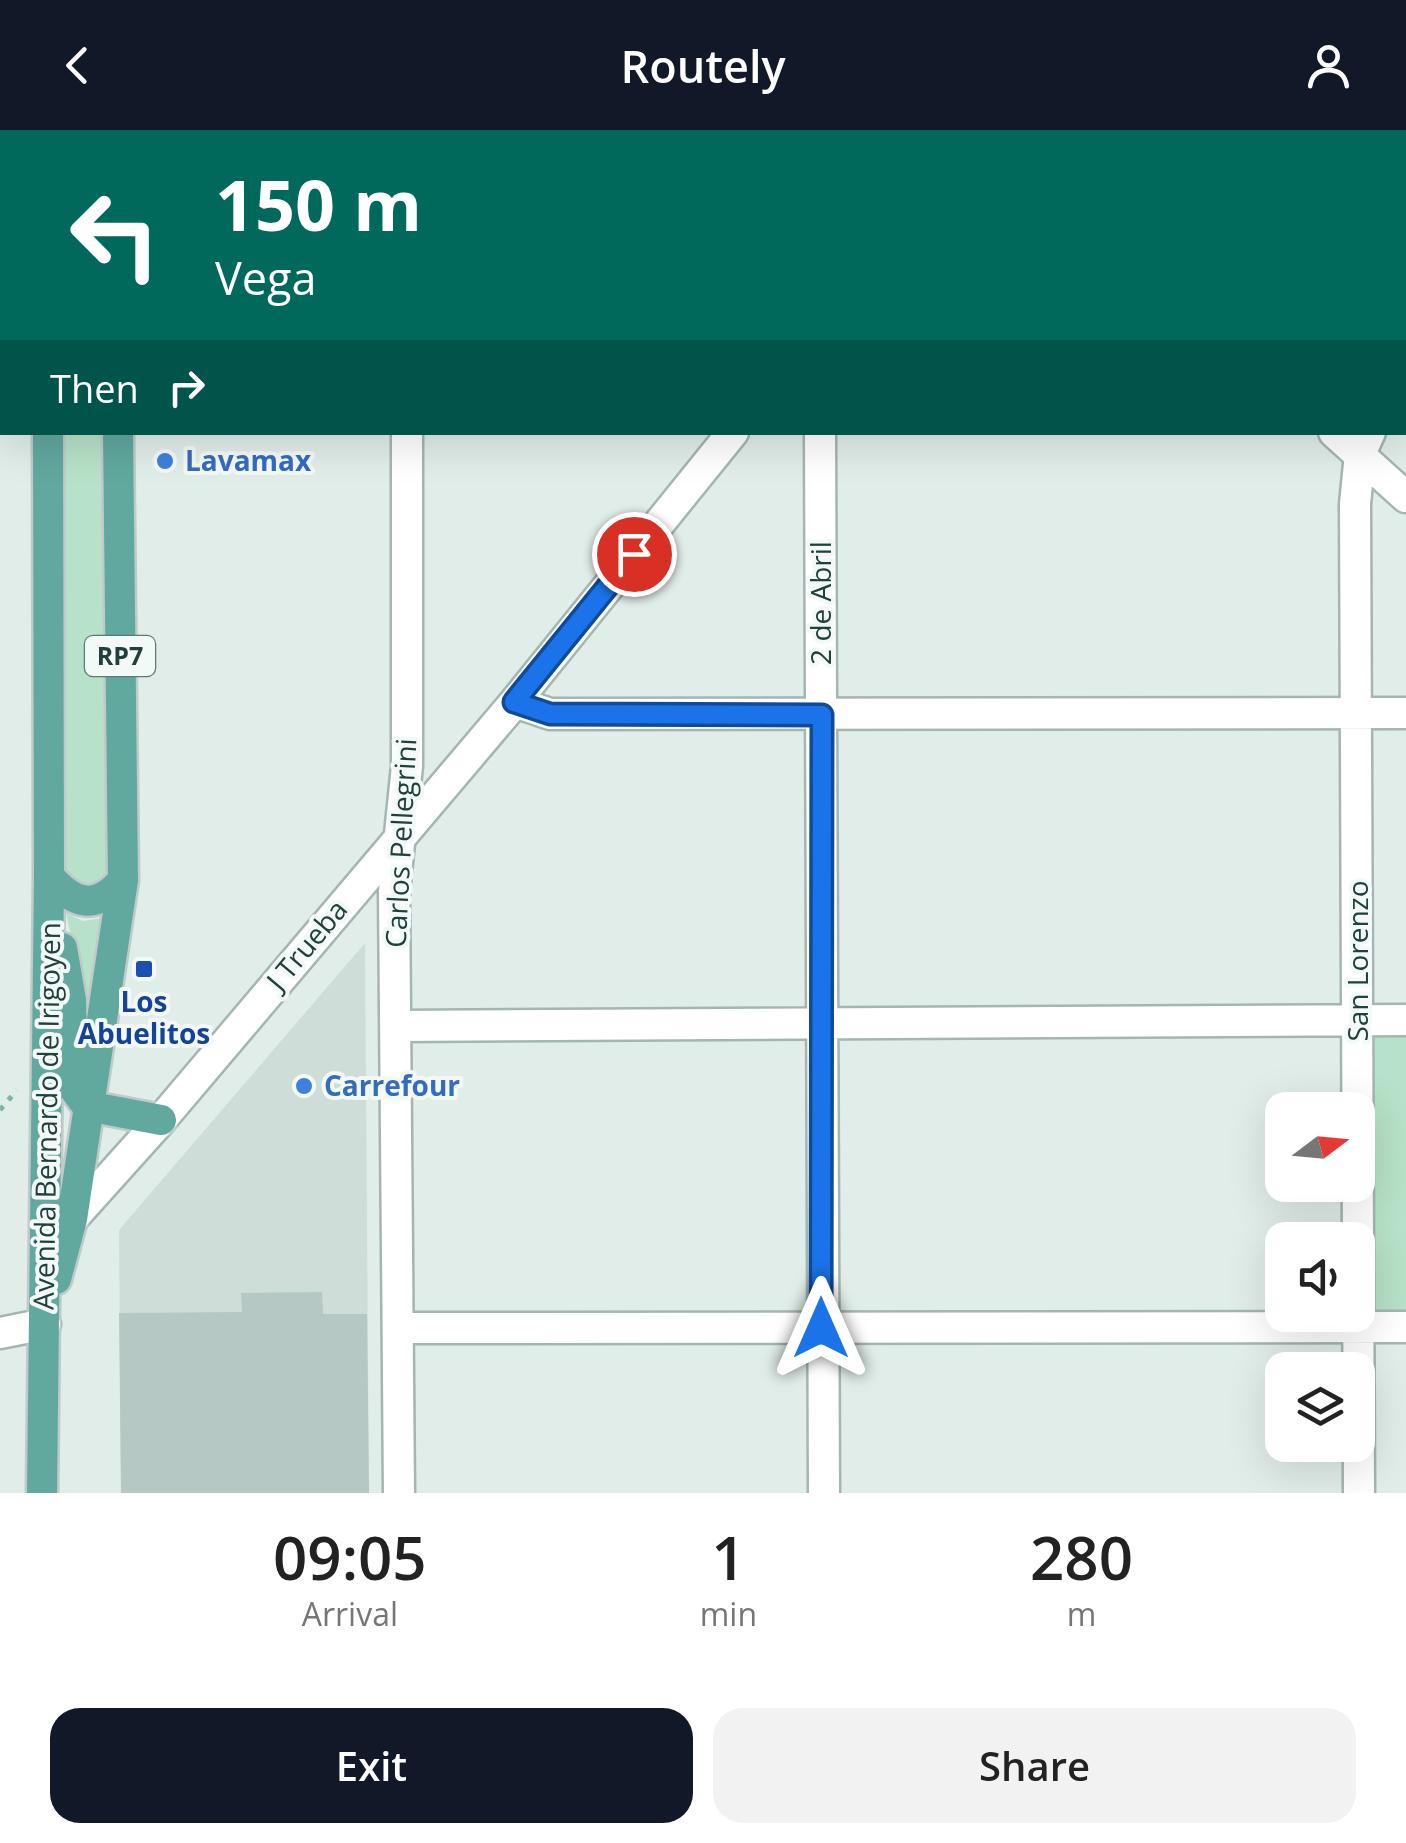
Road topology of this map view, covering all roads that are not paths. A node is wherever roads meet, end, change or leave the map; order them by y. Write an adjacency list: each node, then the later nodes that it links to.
1 (48, 435): 13 (main road, Avenida Bernardo de Irigoyen / RP7)
2 (118, 435): 14 (main road, Avenida Bernardo de Irigoyen / RP7)
3 (407, 435): 12 (street, Carlos Pellegrini)
4 (731, 435): 8 (street, J Trueba)
5 (820, 435): 11 (street, 2 de Abril)
6 (1365, 443): 7 (street); 10 (street, San Lorenzo)
7 (1406, 497)
8 (514, 702): 11 (street); 12 (street, J Trueba)
9 (1406, 713): 10 (street)
10 (1356, 714): 11 (street); 15 (street, San Lorenzo)
11 (822, 715): 17 (street, 2 de Abril)
12 (400, 833): 18 (street, Carlos Pellegrini); 20 (street, J Trueba)
13 (50, 876): 14 (main road); 19 (main road); 23 (main road, Avenida Bernardo de Irigoyen / RP7)
14 (122, 880): 19 (main road, Avenida Bernardo de Irigoyen / RP7)
15 (1358, 1020): 16 (street); 17 (street); 22 (street, San Lorenzo)
16 (1406, 1020)
17 (821, 1023): 18 (street); 25 (street, 2 de Abril)
18 (397, 1026): 24 (street, Carlos Pellegrini)
19 (87, 1106): 20 (main road); 21 (main road, Avenida Bernardo de Irigoyen / RP7)
20 (162, 1120): 21 (street, J Trueba)
21 (72, 1219): 23 (main road, Avenida Bernardo de Irigoyen / RP7)
22 (1358, 1222)
23 (45, 1324): 30 (street); 31 (main road, RP7)
24 (398, 1328): 25 (street); 32 (street, Carlos Pellegrini)
25 (821, 1328): 26 (street); 33 (street, 2 de Abril)
26 (1265, 1328)
27 (1375, 1328): 28 (street)
28 (1406, 1328)
29 (1358, 1332): 34 (street, San Lorenzo)
30 (0, 1333)
31 (42, 1493)
32 (399, 1493)
33 (824, 1493)
34 (1359, 1493)

